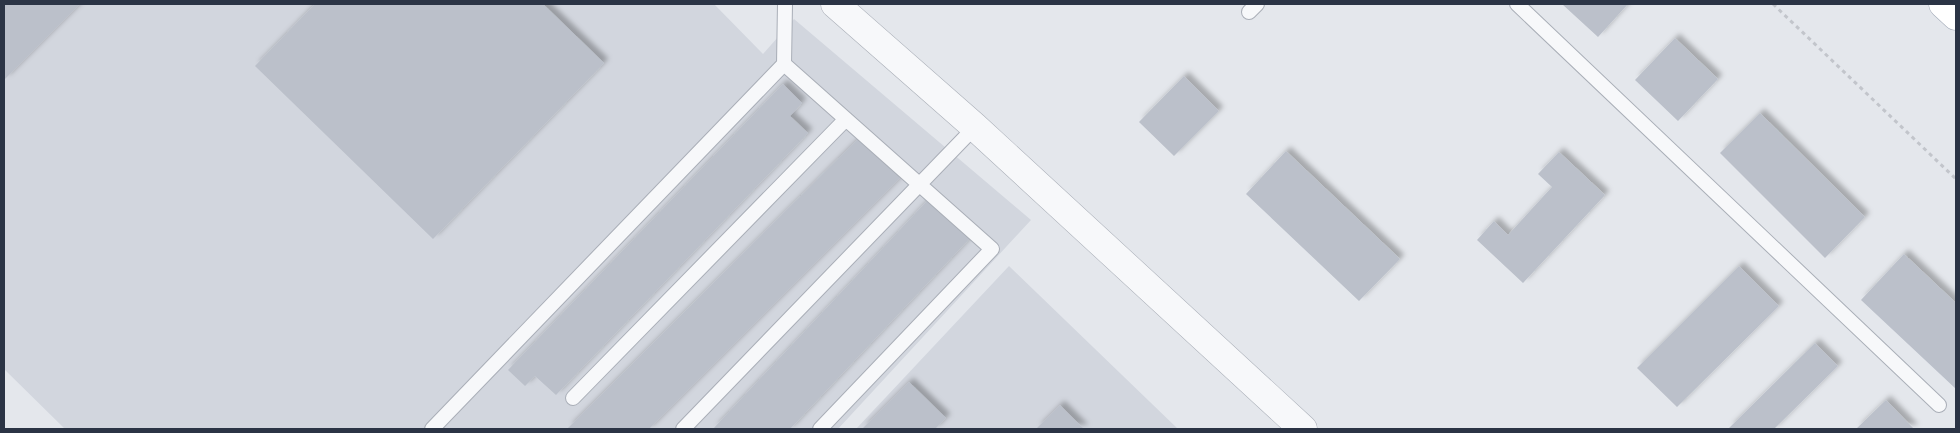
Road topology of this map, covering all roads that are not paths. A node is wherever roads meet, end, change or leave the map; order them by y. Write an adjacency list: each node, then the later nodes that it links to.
1 (785, 4): 6 (lane)
2 (835, 4): 8 (street)
3 (1518, 4): 11 (lane)
4 (1943, 4): 5 (main road)
5 (1956, 16)
6 (784, 64): 7 (lane); 12 (lane)
7 (846, 119): 9 (lane); 10 (lane)
8 (975, 127): 9 (lane); 15 (street)
9 (920, 184): 13 (lane); 14 (lane)
10 (573, 398)
11 (1939, 405)
12 (432, 429)
13 (683, 429)
14 (820, 429)
15 (1303, 429)

